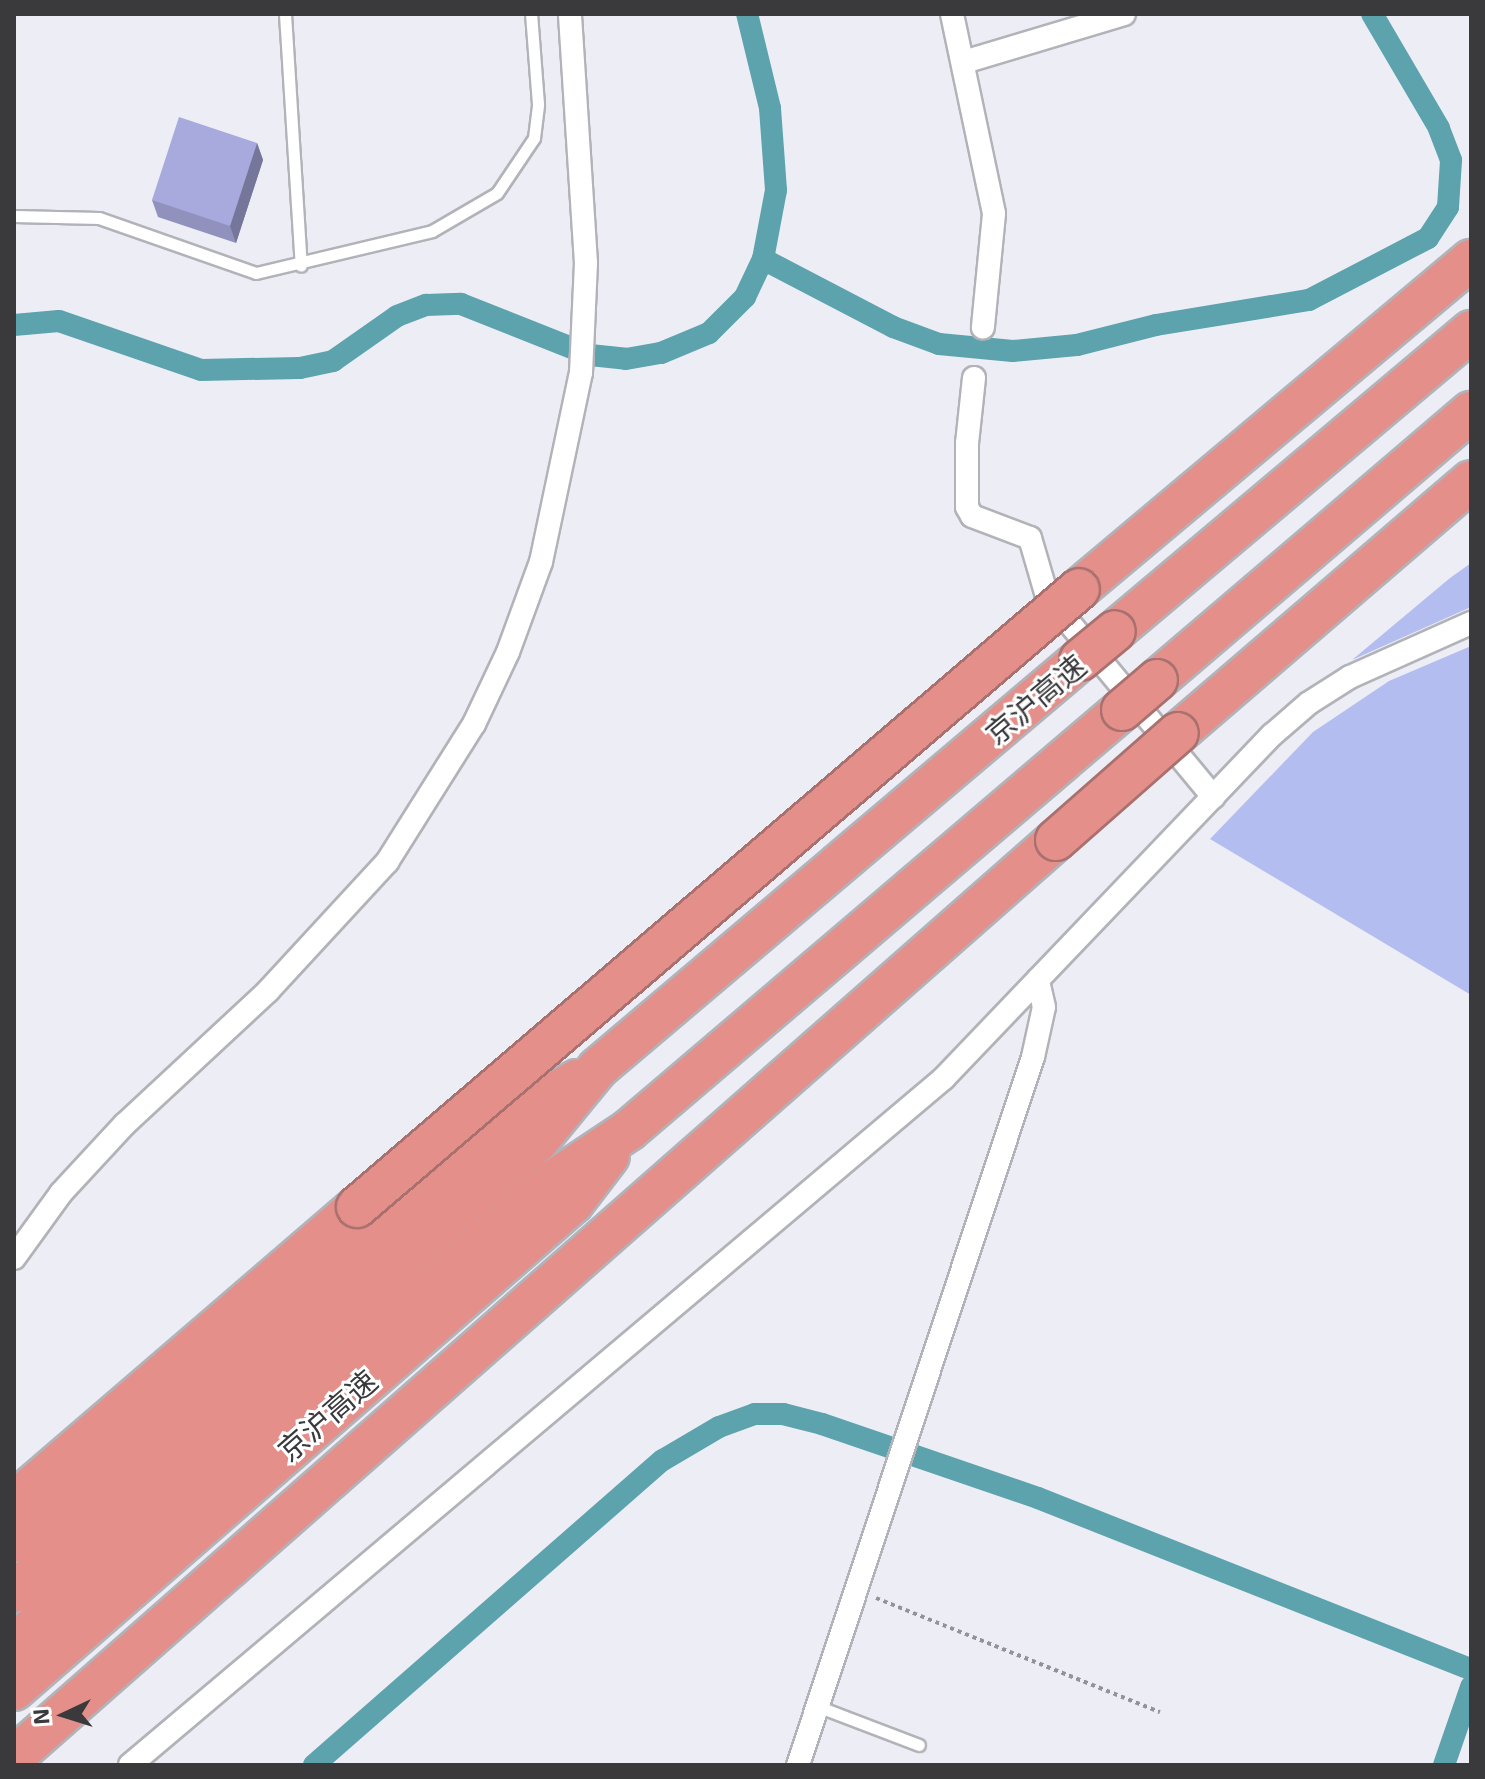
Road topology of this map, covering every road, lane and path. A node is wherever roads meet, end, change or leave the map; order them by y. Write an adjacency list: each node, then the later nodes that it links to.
1 (285, 14): 9 (lane)
2 (531, 14): 9 (lane)
3 (570, 14): 20 (street)
4 (952, 14): 6 (street)
5 (1124, 14): 6 (street)
6 (964, 62): 10 (street)
7 (14, 216): 9 (lane)
8 (1471, 260): 21 (highway, bridge)
9 (301, 265)
10 (983, 327)
11 (1471, 331): 18 (highway, 京沪高速, bridge)
12 (974, 378): 16 (street)
13 (1471, 412): 19 (highway, 京沪高速, bridge)
14 (1471, 481): 30 (highway, bridge)
15 (1471, 623): 16 (street)
16 (1213, 797): 17 (street)
17 (1038, 980): 23 (street); 31 (street)
18 (598, 1068): 22 (highway, 京沪高速); 24 (highway, 京沪高速)
19 (629, 1130): 25 (highway, 京沪高速); 26 (highway, 京沪高速)
20 (14, 1258)
21 (14, 1502)
22 (14, 1542)
23 (855, 1589): 27 (street); 28 (path)
24 (14, 1592)
25 (14, 1644)
26 (14, 1690)
27 (817, 1706): 29 (lane); 32 (street)
28 (1160, 1712)
29 (919, 1745)
30 (14, 1757)
31 (130, 1765)
32 (798, 1765)

